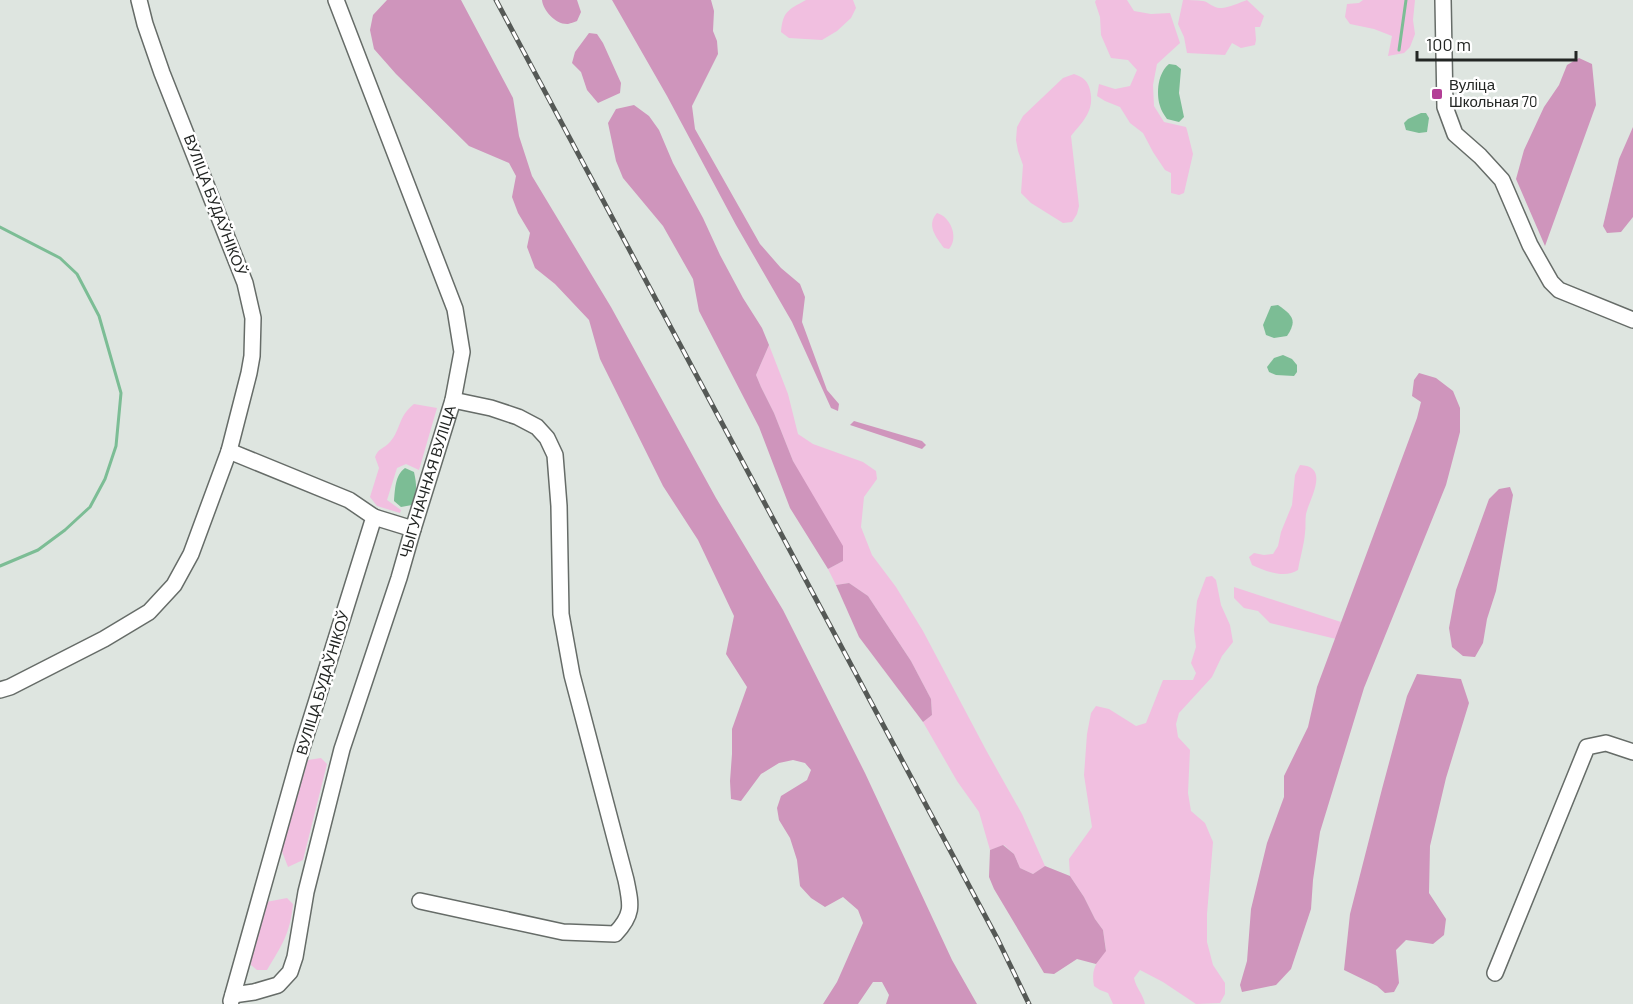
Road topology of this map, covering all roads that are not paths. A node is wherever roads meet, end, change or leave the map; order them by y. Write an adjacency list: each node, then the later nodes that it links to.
1 (139, 0): 6 (street, ВУЛІЦА БУДАЎНІКОЎ)
2 (336, 0): 5 (street)
3 (1443, 0): 4 (street)
4 (1633, 320)
5 (453, 400): 8 (street, ЧЫГУНАЧНАЯ ВУЛІЦА); 11 (street, ЧЫГУНАЧНАЯ ВУЛІЦА)
6 (229, 451): 7 (street); 9 (street, ВУЛІЦА БУДАЎНІКОЎ)
7 (374, 517): 8 (street); 13 (street, ВУЛІЦА БУДАЎНІКОЎ)
8 (413, 529): 13 (street, ЧЫГУНАЧНАЯ ВУЛІЦА)
9 (0, 690)
10 (1633, 752): 12 (street)
11 (420, 901)
12 (1495, 973)
13 (232, 999)

